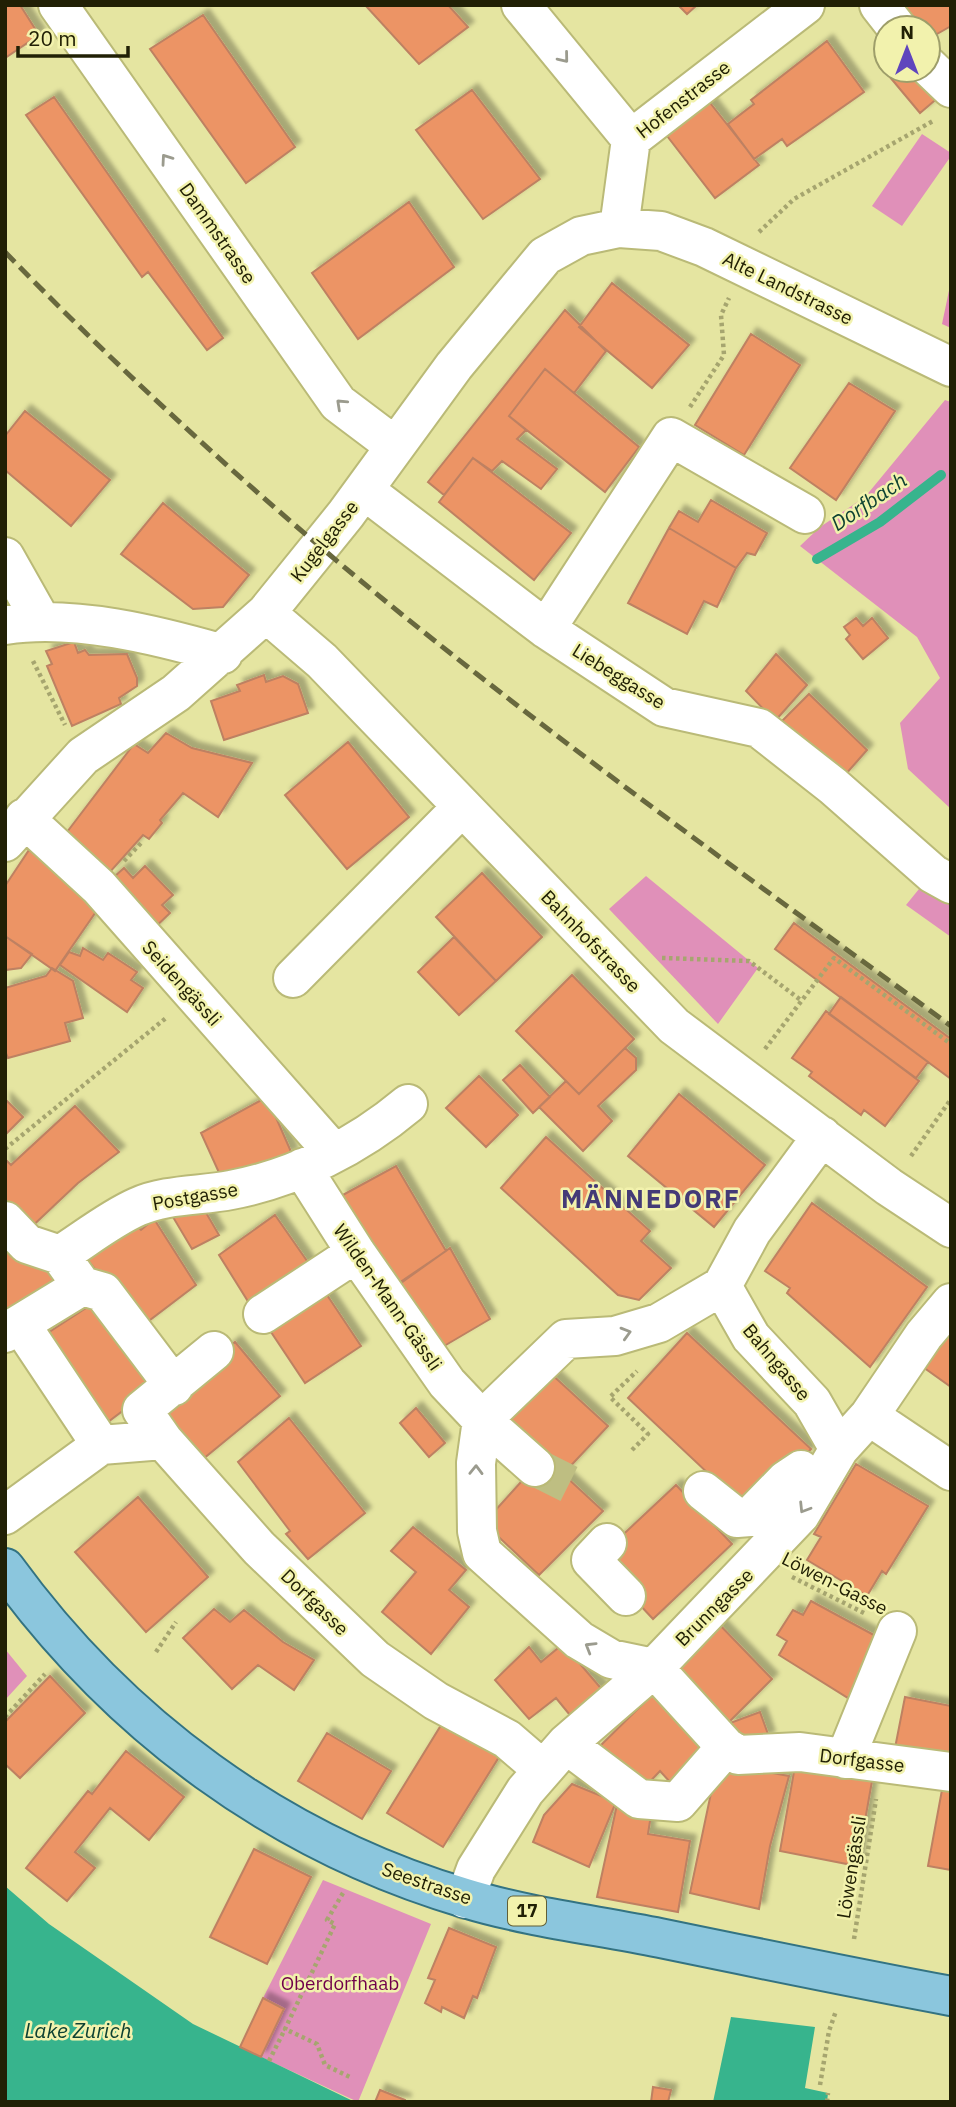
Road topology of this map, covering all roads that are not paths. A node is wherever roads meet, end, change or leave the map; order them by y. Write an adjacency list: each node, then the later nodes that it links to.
1 (58, 5): 9 (street, Dammstrasse, one-way to 1)
2 (521, 5): 6 (street, one-way to 6)
3 (805, 5): 6 (street, Hofenstrasse)
4 (937, 84): 5 (street)
5 (946, 104)
6 (631, 139): 7 (street, Hofenstrasse)
7 (619, 228): 8 (street, Alte Landstrasse); 9 (street, Kugelgasse)
8 (951, 367)
9 (395, 446): 10 (street, Kugelgasse)
10 (364, 490): 13 (street, Kugelgasse); 15 (street, Liebeggasse)
11 (805, 514): 15 (street)
12 (5, 557): 14 (street)
13 (266, 613): 16 (street, Kugelgasse); 17 (street, Bahnhofstrasse)
14 (20, 622): 16 (street)
15 (546, 629): 19 (street, Liebeggasse)
16 (223, 654): 18 (street, Kugelgasse)
17 (461, 807): 20 (street); 22 (street, Bahnhofstrasse)
18 (15, 830): 23 (street, Seidengässli)
19 (951, 884)
20 (293, 978)
21 (408, 1104): 23 (street, Postgasse)
22 (822, 1136): 25 (street, Bahnhofstrasse); 29 (street)
23 (318, 1161): 26 (street, Wilden-Mann-Gässli); 27 (street, Postgasse)
24 (5, 1221): 27 (street)
25 (951, 1228)
26 (356, 1253): 31 (street); 36 (street, Wilden-Mann-Gässli)
27 (60, 1255): 28 (street)
28 (82, 1286): 32 (street); 34 (street)
29 (722, 1286): 36 (street, one-way to 29); 39 (street, Bahngasse)
30 (951, 1303): 35 (street, Brunngasse)
31 (263, 1314)
32 (13, 1329): 38 (street)
33 (214, 1351): 34 (street)
34 (174, 1386): 37 (street, Dorfgasse)
35 (869, 1416): 39 (street, Brunngasse); 42 (street)
36 (482, 1420): 40 (street, Wilden-Mann-Gässli); 49 (street, one-way to 36)
37 (163, 1440): 38 (street); 51 (street, Dorfgasse)
38 (101, 1445): 44 (street)
39 (839, 1449): 49 (street, Brunngasse, one-way to 49)
40 (535, 1467)
41 (801, 1470): 43 (street)
42 (951, 1471)
43 (703, 1491)
44 (5, 1516)
45 (607, 1543): 47 (street)
46 (5, 1568): 54 (main road, Seestrasse / 17)
47 (626, 1596)
48 (897, 1631): 52 (street)
49 (654, 1668): 50 (street); 51 (street, Brunngasse)
50 (726, 1747): 51 (street, Dorfgasse); 52 (street, Dorfgasse)
51 (555, 1757): 54 (street, Brunngasse)
52 (863, 1760): 53 (street, Dorfgasse)
53 (951, 1772)
54 (465, 1899): 55 (main road, Seestrasse / 17)
55 (951, 1996)

